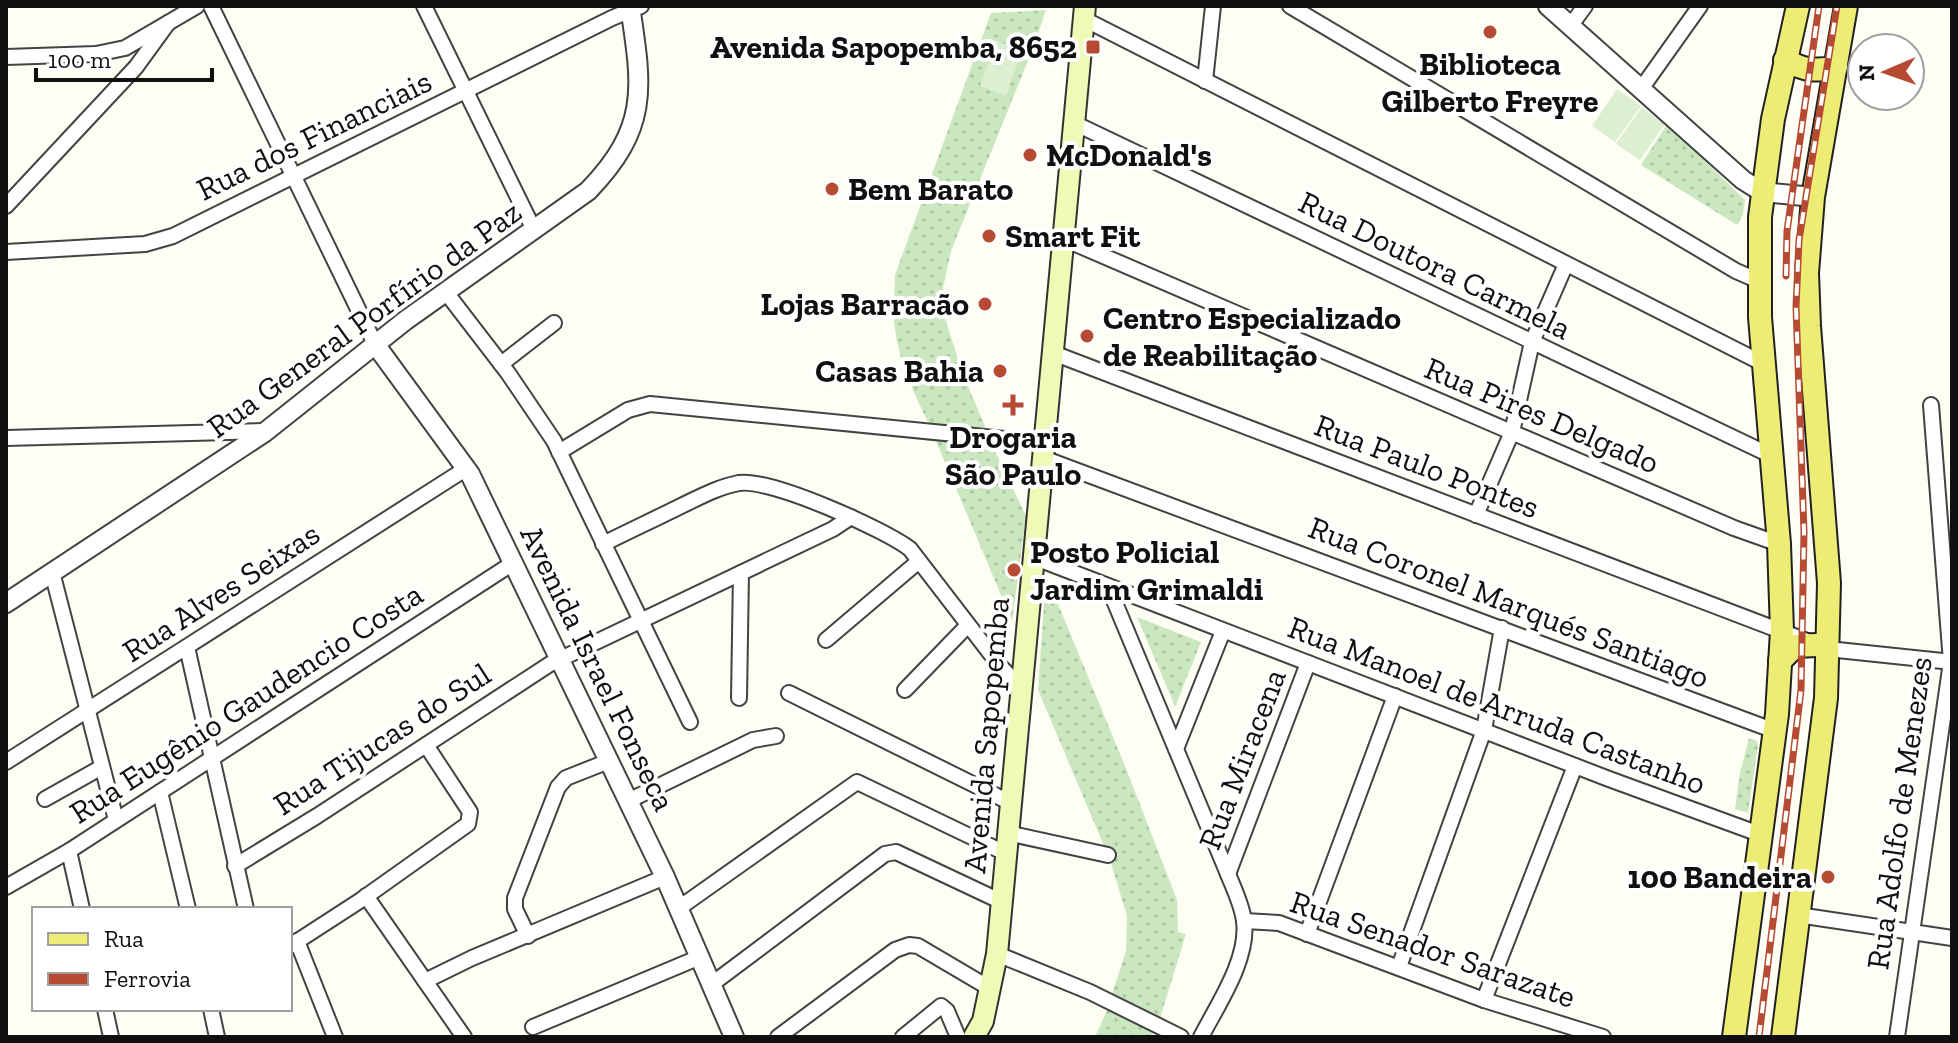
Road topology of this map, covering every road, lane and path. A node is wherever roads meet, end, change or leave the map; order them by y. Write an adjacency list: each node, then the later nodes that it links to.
1 (197, 6): 13 (street)
2 (211, 6): 22 (street)
3 (424, 6): 20 (street)
4 (1213, 6): 18 (street)
5 (1290, 6): 30 (street)
6 (1548, 6): 14 (street)
7 (1585, 6): 14 (street)
8 (1700, 6): 19 (street)
9 (1798, 6): 16 (main road)
10 (1846, 6): 17 (main road)
11 (634, 7): 20 (street, Rua dos Financiais); 26 (street, Rua General Porfírio da Paz)
12 (1085, 13): 18 (street); 21 (main road, Avenida Sapopemba)
13 (168, 23): 15 (street); 25 (street)
14 (1571, 25): 19 (street)
15 (6, 57)
16 (1785, 60): 17 (main road); 23 (main road)
17 (1836, 67): 24 (main road)
18 (1205, 81): 29 (street)
19 (1641, 89): 23 (street)
20 (466, 92): 22 (street, Rua dos Financiais); 26 (street)
21 (1074, 123): 27 (main road, Avenida Sapopemba); 33 (street, Rua Doutora Carmela)
22 (294, 176): 28 (street, Rua dos Financiais); 34 (street)
23 (1762, 192): 24 (street); 30 (main road)
24 (1813, 197): 64 (main road)
25 (6, 206)
26 (534, 230): 31 (street, Rua General Porfírio da Paz)
27 (1064, 239): 35 (main road, Avenida Sapopemba); 40 (street, Rua Pires Delgado)
28 (6, 252)
29 (1566, 264): 33 (street); 37 (street)
30 (1759, 281): 37 (main road)
31 (445, 291): 34 (street, Rua General Porfírio da Paz); 36 (street)
32 (554, 323): 36 (street)
33 (1532, 342): 40 (street); 44 (street, Rua Doutora Carmela)
34 (375, 344): 39 (street, Rua General Porfírio da Paz); 45 (street, Avenida Israel Fonseca)
35 (1053, 353): 42 (main road, Avenida Sapopemba); 46 (street, Rua Paulo Pontes)
36 (501, 364): 43 (street)
37 (1764, 364): 44 (main road)
38 (1931, 405): 67 (street, Rua Adolfo de Menezes)
39 (266, 431): 41 (street); 53 (street, Rua General Porfírio da Paz)
40 (1512, 432): 46 (street); 49 (street, Rua Pires Delgado)
41 (6, 438)
42 (1044, 451): 43 (street, Rua Coronel Marqués Santiago); 50 (main road, Avenida Sapopemba); 59 (street, Rua Coronel Marqués Santiago)
43 (559, 452): 48 (street)
44 (1772, 456): 49 (main road)
45 (467, 468): 52 (street, Avenida Israel Fonseca); 63 (street, Rua Alves Seixas)
46 (1476, 515): 61 (street, Rua Paulo Pontes)
47 (851, 517): 48 (street); 51 (street); 54 (street, Rua Tijucas do Sul)
48 (603, 544): 57 (street)
49 (1779, 544): 61 (main road)
50 (1033, 557): 55 (street, Rua Manoel de Arruda Castanho); 69 (main road, Avenida Sapopemba)
51 (919, 561): 58 (street); 62 (street)
52 (513, 563): 65 (street, Avenida Israel Fonseca); 81 (street, Rua Eugênio Gaudencio Costa)
53 (52, 572): 56 (street, Rua General Porfírio da Paz); 74 (street)
54 (741, 573): 57 (street, Rua Tijucas do Sul); 73 (street)
55 (1108, 586): 60 (street, Rua Manoel de Arruda Castanho); 80 (street)
56 (6, 603)
57 (641, 622): 65 (street, Rua Tijucas do Sul); 75 (street)
58 (968, 625): 69 (street); 70 (street)
59 (1502, 628): 76 (street); 77 (street, Rua Coronel Marqués Santiago)
60 (1223, 631): 68 (street, Rua Manoel de Arruda Castanho); 80 (street)
61 (1782, 631): 64 (street, Rua Paulo Pontes); 66 (main road)
62 (826, 640)
63 (187, 647): 74 (street, Rua Alves Seixas); 81 (street)
64 (1822, 647): 66 (main road); 67 (street, Rua Paulo Pontes); 105 (main road)
65 (560, 660): 79 (street, Rua Tijucas do Sul); 82 (street, Avenida Israel Fonseca)
66 (1780, 661): 77 (main road)
67 (1952, 662): 107 (street, Rua Adolfo de Menezes)
68 (1308, 663): 72 (street, Rua Manoel de Arruda Castanho); 96 (street, Rua Miracena)
69 (1021, 688): 89 (main road, Avenida Sapopemba)
70 (905, 690)
71 (789, 693): 89 (street)
72 (1395, 696): 76 (street, Rua Manoel de Arruda Castanho); 108 (street)
73 (739, 698)
74 (87, 712): 83 (street, Rua Alves Seixas); 85 (street)
75 (690, 722)
76 (1484, 730): 84 (street, Rua Manoel de Arruda Castanho); 114 (street)
77 (1775, 731): 91 (main road)
78 (776, 736): 88 (street)
79 (426, 745): 95 (street, Rua Tijucas do Sul); 99 (street)
80 (1176, 749): 96 (street)
81 (211, 759): 86 (street, Rua Eugênio Gaudencio Costa); 95 (street)
82 (609, 761): 88 (street, Avenida Israel Fonseca); 109 (street)
83 (6, 762)
84 (1575, 766): 91 (street, Rua Manoel de Arruda Castanho); 118 (street)
85 (102, 767): 87 (street); 90 (street)
86 (160, 792): 90 (street, Rua Eugênio Gaudencio Costa); 102 (street)
87 (45, 799)
88 (628, 801): 97 (street, Avenida Israel Fonseca)
89 (1009, 802): 92 (main road, Avenida Sapopemba)
90 (116, 820): 93 (street, Rua Eugênio Gaudencio Costa)
91 (1762, 835): 134 (main road)
92 (1006, 843): 94 (street); 100 (main road, Avenida Sapopemba); 104 (street)
93 (69, 851): 98 (street, Rua Eugênio Gaudencio Costa); 101 (street)
94 (1108, 855)
95 (235, 866): 103 (street)
96 (1228, 874): 106 (street)
97 (665, 877): 104 (street, Avenida Israel Fonseca); 109 (street)
98 (6, 887)
99 (366, 896): 111 (street); 115 (street)
100 (1000, 901): 112 (main road, Avenida Sapopemba); 116 (street)
101 (82, 907)
102 (188, 907)
103 (245, 907)
104 (679, 908): 113 (street, Avenida Israel Fonseca)
105 (1798, 915): 107 (street); 135 (main road)
106 (1244, 921): 108 (street, Rua Senador Sarazate); 132 (street)
107 (1912, 932): 110 (street); 136 (street, Rua Adolfo de Menezes)
108 (1307, 934): 114 (street, Rua Senador Sarazate)
109 (528, 936): 115 (street)
110 (1952, 938)
111 (294, 944): 124 (street)
112 (997, 954): 117 (main road, Avenida Sapopemba); 131 (street)
113 (700, 957): 116 (street, Avenida Israel Fonseca); 121 (street)
114 (1399, 967): 118 (street, Rua Senador Sarazate)
115 (425, 981): 125 (street)
116 (712, 984): 126 (street, Avenida Israel Fonseca)
117 (991, 989): 127 (street); 130 (main road, Avenida Sapopemba)
118 (1484, 1000): 133 (street, Rua Senador Sarazate)
119 (105, 1011): 122 (street)
120 (211, 1011): 123 (street)
121 (533, 1027)
122 (111, 1037)
123 (217, 1037)
124 (335, 1037)
125 (464, 1037)
126 (734, 1037)
127 (778, 1037)
128 (903, 1037): 129 (street)
129 (958, 1037)
130 (974, 1037)
131 (1181, 1037)
132 (1201, 1037)
133 (1603, 1037)
134 (1734, 1037)
135 (1783, 1037)
136 (1897, 1037)

